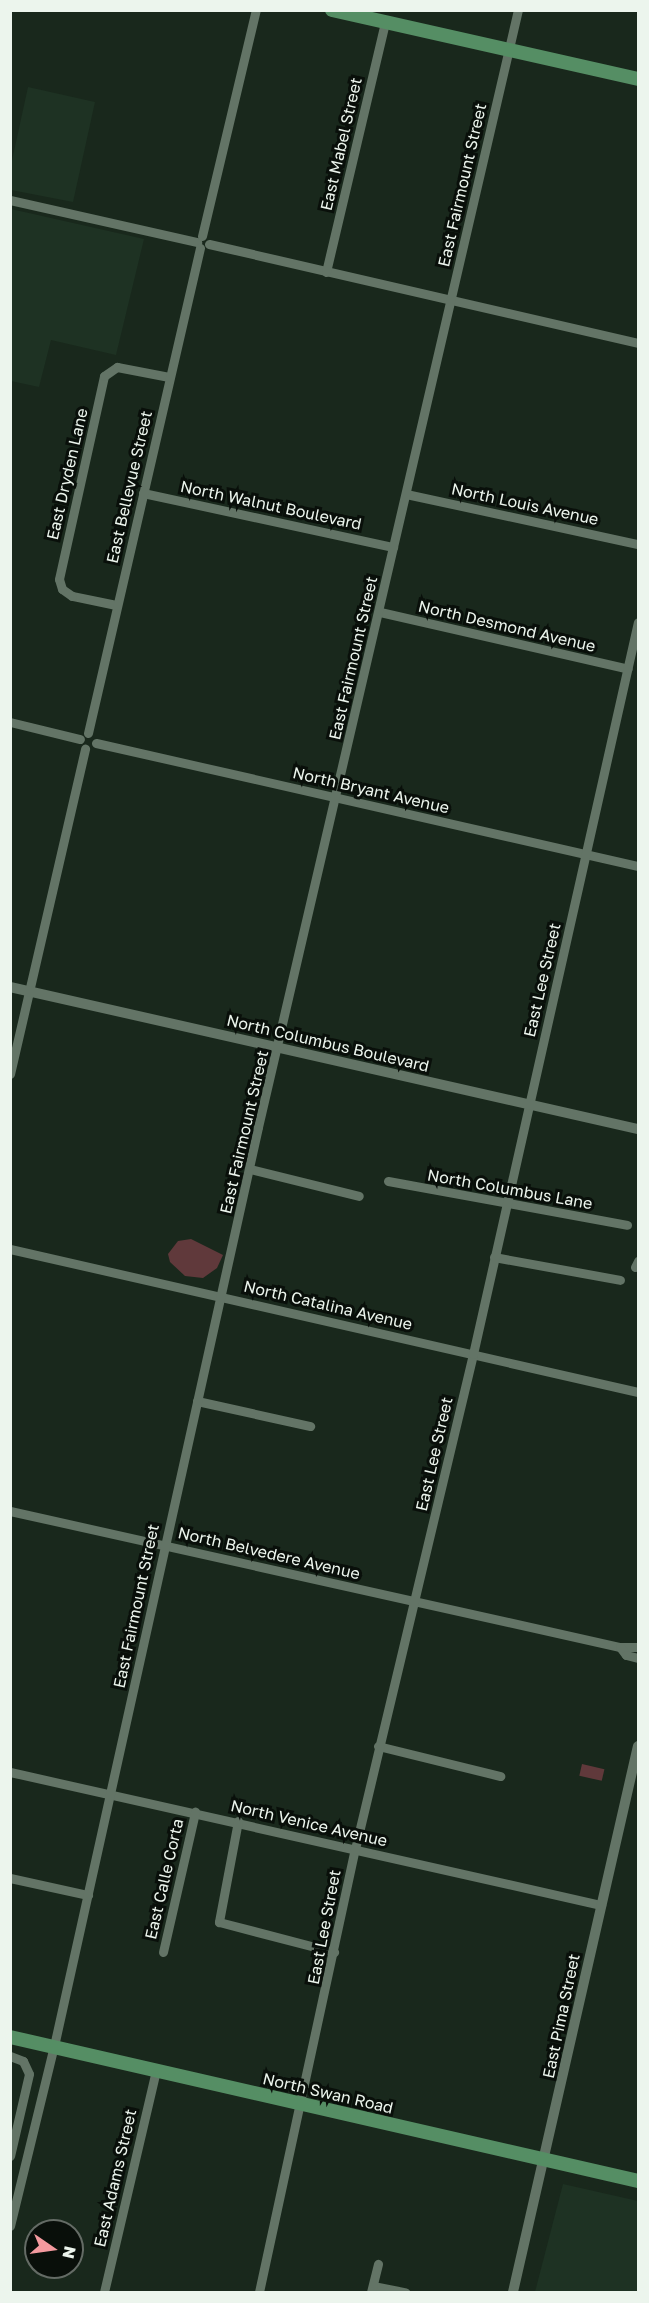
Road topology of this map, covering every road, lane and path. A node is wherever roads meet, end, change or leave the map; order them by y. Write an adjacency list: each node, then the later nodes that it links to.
1 (256, 10): 8 (street, East Bellevue Street)
2 (332, 10): 4 (main road)
3 (518, 10): 5 (street, East Fairmount Street)
4 (385, 23): 5 (main road); 9 (street, East Mabel Street)
5 (509, 49): 6 (main road); 10 (street, East Fairmount Street)
6 (639, 79)
7 (10, 200): 8 (street)
8 (202, 243): 9 (street); 12 (street, East Bellevue Street)
9 (326, 272): 10 (street)
10 (450, 299): 11 (street); 14 (street, East Fairmount Street)
11 (639, 343)
12 (169, 377): 13 (street, East Bellevue Street); 17 (street, East Dryden Lane)
13 (143, 493): 16 (street, North Walnut Boulevard); 17 (street, East Bellevue Street)
14 (406, 494): 15 (street, North Louis Avenue); 16 (street, East Fairmount Street)
15 (639, 544)
16 (393, 547): 18 (street, East Fairmount Street)
17 (116, 605): 22 (street, East Bellevue Street)
18 (380, 612): 20 (street, North Desmond Avenue); 26 (street, East Fairmount Street)
19 (639, 622): 20 (street, East Lee Street)
20 (628, 669): 27 (street, East Lee Street)
21 (10, 722): 23 (street)
22 (88, 733): 23 (street); 24 (street)
23 (80, 739): 25 (street)
24 (96, 743): 25 (street); 26 (street, North Bryant Avenue)
25 (85, 749): 30 (street)
26 (335, 798): 27 (street, North Bryant Avenue); 31 (street, East Fairmount Street)
27 (586, 855): 28 (street, North Bryant Avenue); 33 (street, East Lee Street)
28 (639, 866)
29 (10, 987): 30 (street, North Columbus Boulevard)
30 (29, 991): 31 (street, North Columbus Boulevard); 32 (street)
31 (279, 1048): 33 (street, North Columbus Boulevard); 35 (street, East Fairmount Street)
32 (10, 1074)
33 (529, 1104): 34 (street, North Columbus Boulevard); 38 (street, East Lee Street)
34 (639, 1129)
35 (250, 1169): 37 (street); 43 (street, East Fairmount Street)
36 (388, 1181): 38 (street, North Columbus Lane)
37 (359, 1196)
38 (507, 1204): 39 (street, North Columbus Lane); 41 (street, East Lee Street)
39 (627, 1225)
40 (10, 1249): 43 (street, North Catalina Avenue)
41 (494, 1257): 42 (street); 44 (street, East Lee Street)
42 (620, 1280)
43 (221, 1295): 44 (street, North Catalina Avenue); 46 (street, East Fairmount Street)
44 (473, 1354): 45 (street, North Catalina Avenue); 50 (street, East Lee Street)
45 (639, 1392)
46 (197, 1401): 47 (street); 49 (street, East Fairmount Street)
47 (310, 1426)
48 (10, 1511): 49 (street, North Belvedere Avenue)
49 (165, 1545): 50 (street, North Belvedere Avenue); 58 (street, East Fairmount Street)
50 (414, 1602): 51 (street, North Belvedere Avenue); 54 (street, East Lee Street)
51 (620, 1647): 52 (street); 53 (street)
52 (639, 1647)
53 (639, 1658)
54 (378, 1746): 57 (street); 61 (street, East Lee Street)
55 (639, 1746): 64 (street, East Pima Street)
56 (10, 1772): 58 (street, North Venice Avenue)
57 (500, 1776)
58 (110, 1794): 59 (street, North Venice Avenue); 63 (street, East Fairmount Street)
59 (195, 1812): 60 (street, North Venice Avenue); 65 (street, East Calle Corta)
60 (238, 1821): 61 (street, North Venice Avenue); 66 (street)
61 (355, 1849): 64 (street, North Venice Avenue); 66 (street, East Lee Street)
62 (10, 1878): 63 (street)
63 (88, 1894): 68 (street, East Fairmount Street)
64 (601, 1905): 73 (street, East Pima Street)
65 (163, 1952)
66 (334, 1952): 71 (street, East Lee Street)
67 (10, 2037): 68 (main road, North Swan Road)
68 (54, 2046): 70 (main road, North Swan Road); 75 (street, East Fairmount Street)
69 (10, 2056): 72 (street)
70 (156, 2070): 71 (main road, North Swan Road); 80 (street, East Adams Street)
71 (303, 2104): 73 (main road, North Swan Road); 81 (street, East Lee Street)
72 (10, 2156)
73 (544, 2161): 76 (main road, North Swan Road); 83 (street, East Pima Street)
74 (10, 2173): 75 (street)
75 (22, 2176): 77 (street, East Fairmount Street)
76 (639, 2181)
77 (10, 2226)
78 (378, 2264): 79 (street)
79 (372, 2289): 82 (street)
80 (104, 2292)
81 (259, 2292)
82 (405, 2292)
83 (513, 2292)

